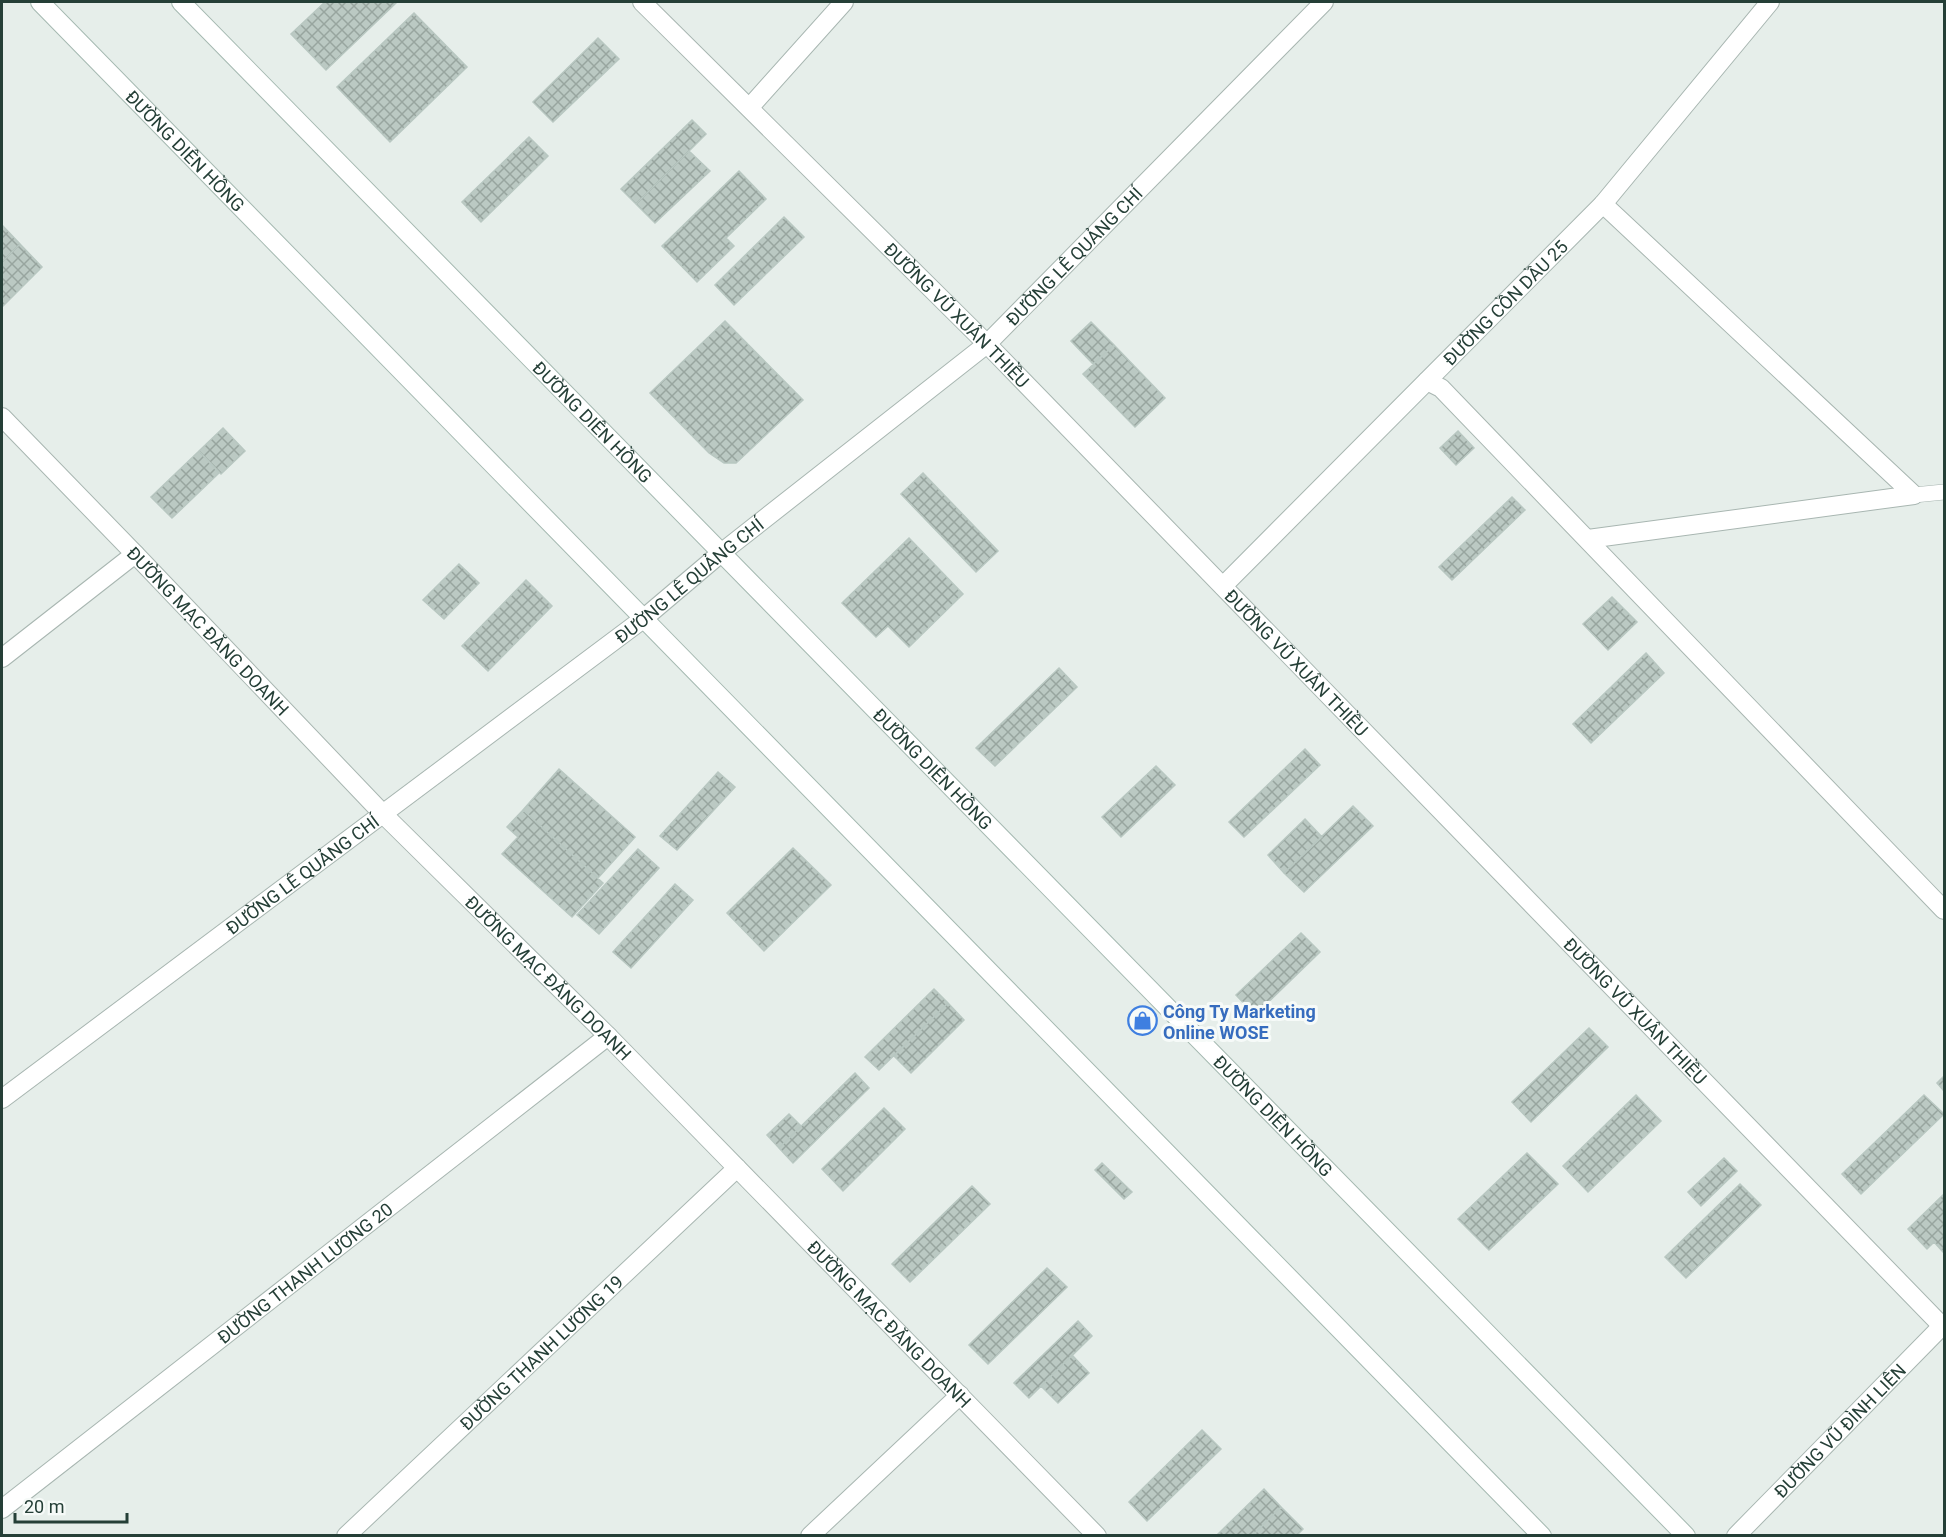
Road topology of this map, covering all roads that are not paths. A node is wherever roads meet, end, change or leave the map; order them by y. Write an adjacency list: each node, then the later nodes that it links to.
1 (40, 2): 18 (street, ĐƯỜNG DIÊN HỒNG)
2 (181, 2): 15 (street, ĐƯỜNG DIÊN HỒNG)
3 (642, 2): 7 (street, ĐƯỜNG VŨ XUÂN THIỀU)
4 (844, 2): 7 (street)
5 (1324, 2): 9 (street, ĐƯỜNG LÊ QUẢNG CHÍ)
6 (1770, 2): 8 (street, ĐƯỜNG CỒN DẦU 25)
7 (750, 107): 9 (street, ĐƯỜNG VŨ XUÂN THIỀU)
8 (1603, 204): 10 (street, ĐƯỜNG CỒN DẦU 25); 13 (street)
9 (987, 344): 15 (street, ĐƯỜNG LÊ QUẢNG CHÍ); 17 (street, ĐƯỜNG VŨ XUÂN THIỀU)
10 (1427, 381): 14 (street); 17 (street, ĐƯỜNG CỒN DẦU 25)
11 (2, 417): 16 (street, ĐƯỜNG MẠC ĐĂNG DOANH)
12 (1944, 492): 13 (lane)
13 (1914, 495): 14 (street)
14 (1588, 539): 21 (street)
15 (721, 553): 18 (street, ĐƯỜNG LÊ QUẢNG CHÍ); 32 (street, ĐƯỜNG DIÊN HỒNG)
16 (135, 554): 19 (street); 20 (street, ĐƯỜNG MẠC ĐĂNG DOANH)
17 (1223, 586): 25 (street, ĐƯỜNG VŨ XUÂN THIỀU)
18 (643, 619): 20 (street, ĐƯỜNG LÊ QUẢNG CHÍ); 31 (street, ĐƯỜNG DIÊN HỒNG)
19 (2, 658)
20 (383, 814): 22 (street, ĐƯỜNG MẠC ĐĂNG DOANH); 23 (street, ĐƯỜNG LÊ QUẢNG CHÍ)
21 (1944, 910)
22 (608, 1036): 24 (street, ĐƯỜNG MẠC ĐĂNG DOANH); 27 (street, ĐƯỜNG THANH LƯƠNG 20)
23 (2, 1099)
24 (737, 1168): 26 (street, ĐƯỜNG MẠC ĐĂNG DOANH); 28 (street, ĐƯỜNG THANH LƯƠNG 19)
25 (1944, 1326): 33 (street, ĐƯỜNG VŨ ĐÌNH LIÊN)
26 (960, 1395): 29 (street); 30 (street, ĐƯỜNG MẠC ĐĂNG DOANH)
27 (2, 1509)
28 (346, 1536)
29 (810, 1536)
30 (1097, 1536)
31 (1542, 1536)
32 (1686, 1536)
33 (1736, 1536)

